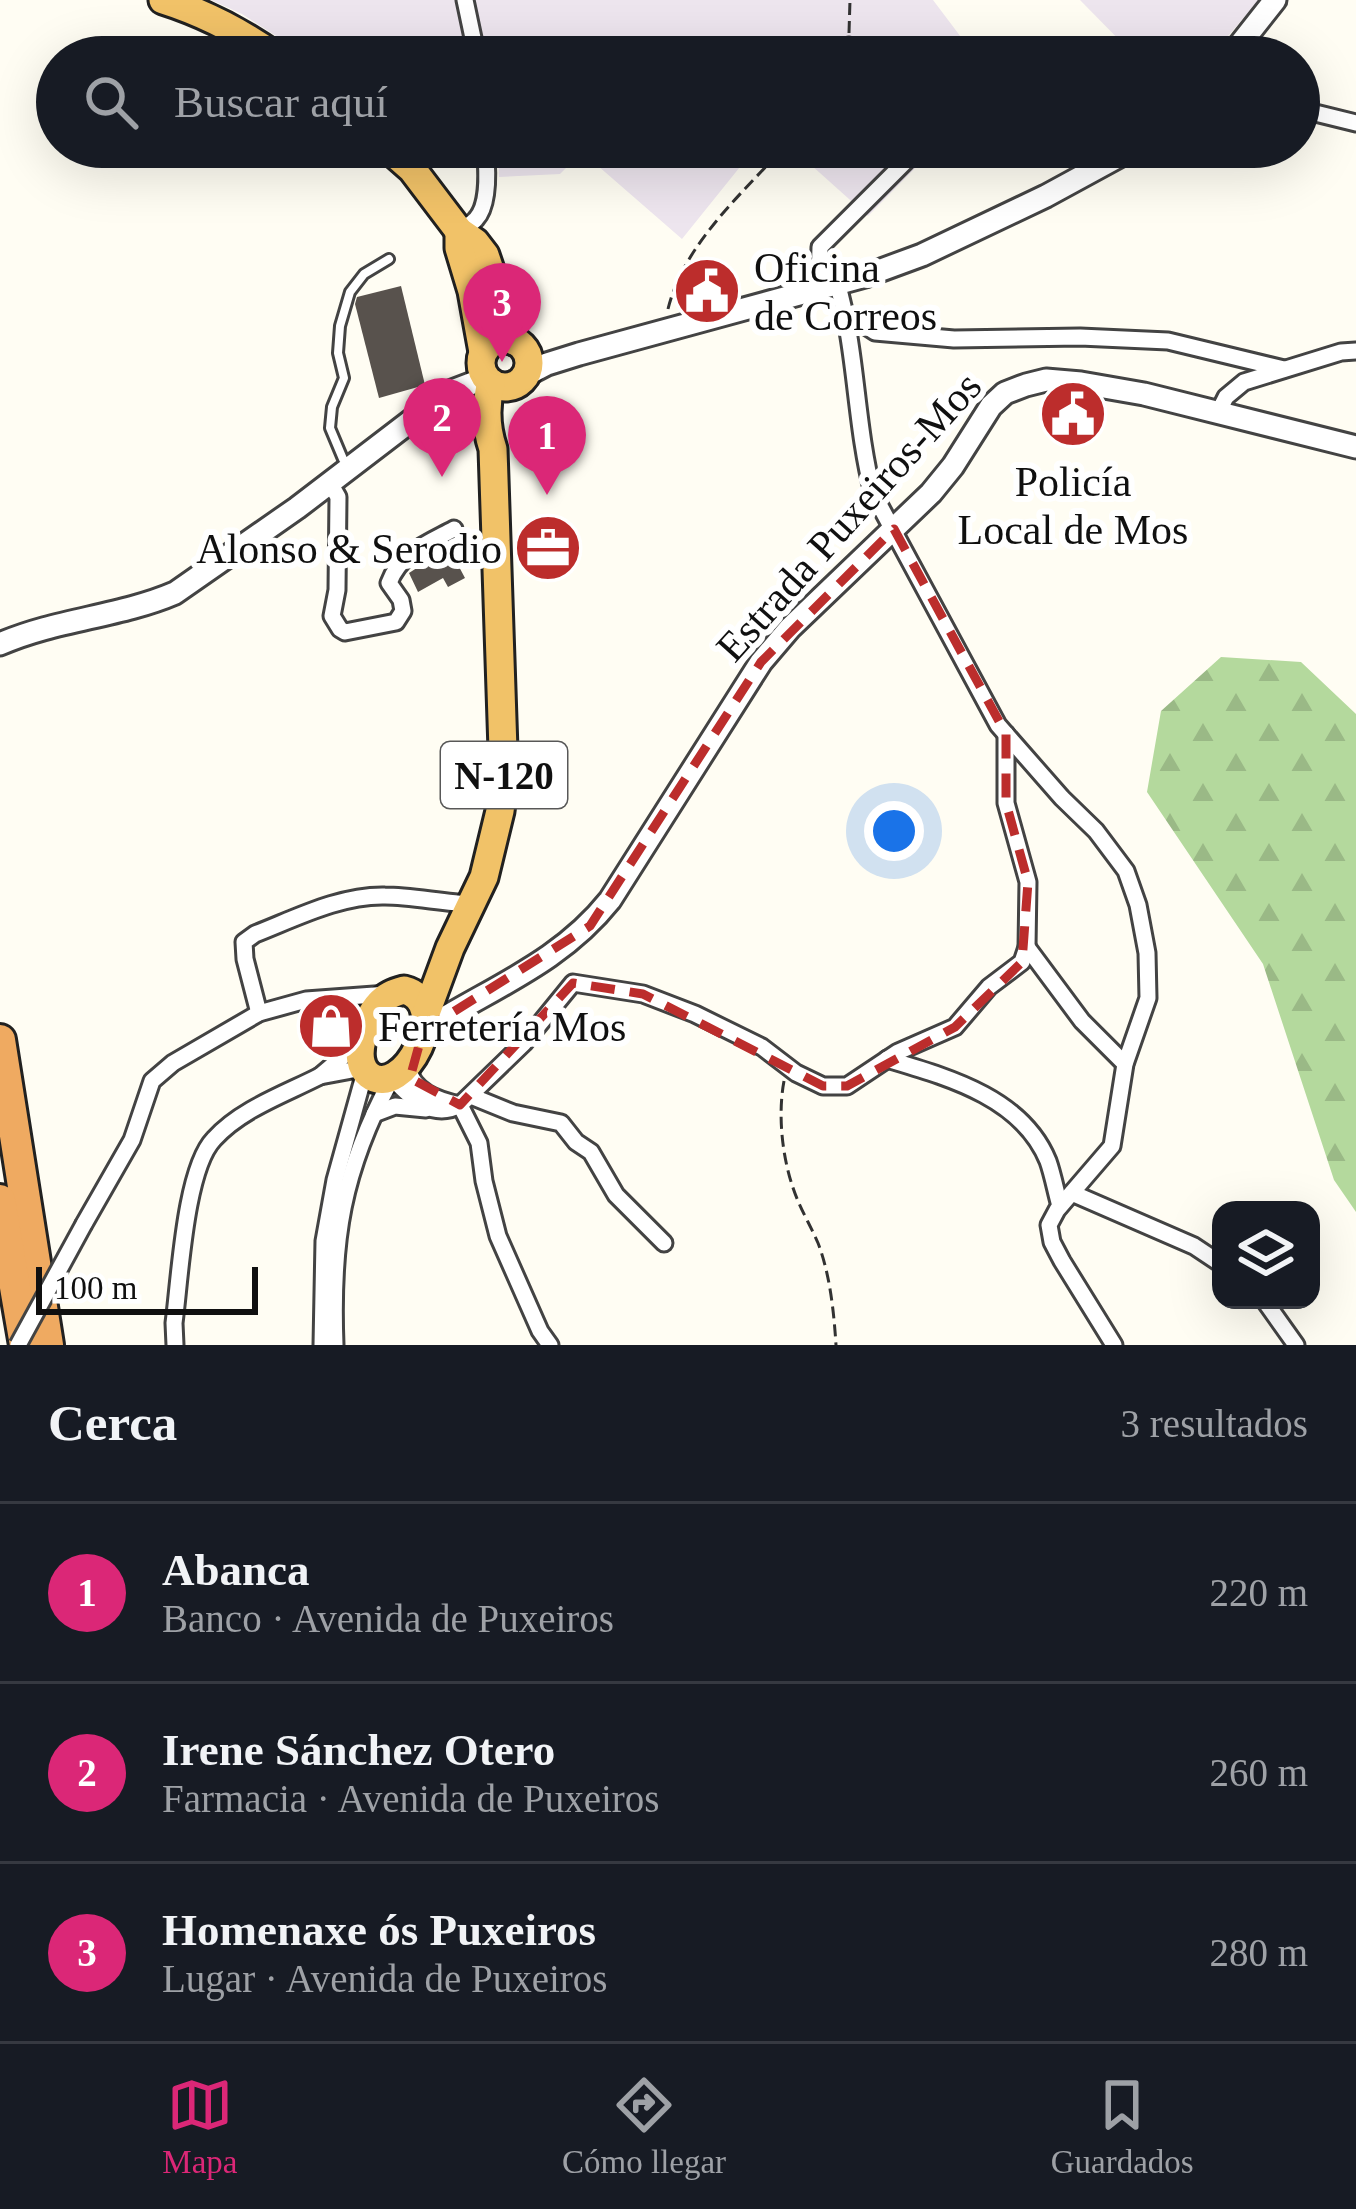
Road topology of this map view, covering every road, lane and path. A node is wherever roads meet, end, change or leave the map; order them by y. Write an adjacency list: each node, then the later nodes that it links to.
1 (163, 0): 5 (highway)
2 (465, 0): 6 (street)
3 (850, 0): 7 (path)
4 (1275, 0): 8 (street)
5 (245, 36)
6 (473, 36)
7 (851, 36)
8 (1247, 36)
9 (1320, 115): 10 (street)
10 (1356, 123)
11 (411, 168): 16 (highway, N-120)
12 (487, 168): 16 (street)
13 (765, 168): 20 (path)
14 (899, 168): 18 (street)
15 (1097, 168): 18 (street)
16 (459, 231): 21 (highway, N-120); 25 (highway, N-120)
17 (389, 259): 28 (lane)
18 (828, 286): 19 (street); 20 (street)
19 (846, 313): 24 (street); 31 (street)
20 (667, 329): 23 (street)
21 (518, 344): 23 (street); 25 (highway, N-120); 25 (highway)
22 (1356, 351): 24 (street)
23 (579, 354): 25 (street)
24 (1284, 369): 26 (street)
25 (501, 375): 28 (street); 34 (highway, N-120)
26 (1218, 413): 27 (street, Estrada Puxeiros-Mos); 31 (street, Estrada Puxeiros-Mos)
27 (1356, 447)
28 (350, 466): 29 (street)
29 (330, 483): 30 (street); 32 (street)
30 (454, 529)
31 (894, 529): 33 (street); 38 (street, Estrada Puxeiros-Mos)
32 (8, 640)
33 (1006, 734): 35 (street); 43 (street)
34 (472, 904): 37 (highway, N-120); 39 (street)
35 (1027, 947): 42 (street); 43 (street)
36 (346, 997): 37 (street); 39 (street); 41 (street)
37 (418, 1001): 38 (street, Estrada Puxeiros-Mos); 38 (street); 41 (highway); 41 (highway)
38 (463, 1004)
39 (259, 1013): 55 (street, bridge)
40 (0, 1040): 56 (highway)
41 (376, 1057): 45 (street); 45 (street); 46 (street); 47 (street); 48 (street); 58 (street)
42 (887, 1059): 44 (street); 51 (street)
43 (1125, 1064): 49 (street)
44 (790, 1068): 46 (street); 61 (path)
45 (320, 1076): 57 (street)
46 (466, 1101): 47 (street); 52 (street); 60 (street)
47 (431, 1109): 48 (street)
48 (371, 1116): 59 (street)
49 (1072, 1192): 51 (street); 53 (street)
50 (0, 1200): 55 (highway)
51 (1060, 1206): 62 (street)
52 (664, 1243)
53 (1212, 1258)
54 (1271, 1309): 63 (street)
55 (21, 1345)
56 (48, 1345)
57 (175, 1345)
58 (322, 1345)
59 (335, 1345)
60 (550, 1345)
61 (836, 1345)
62 (1114, 1345)
63 (1297, 1345)

